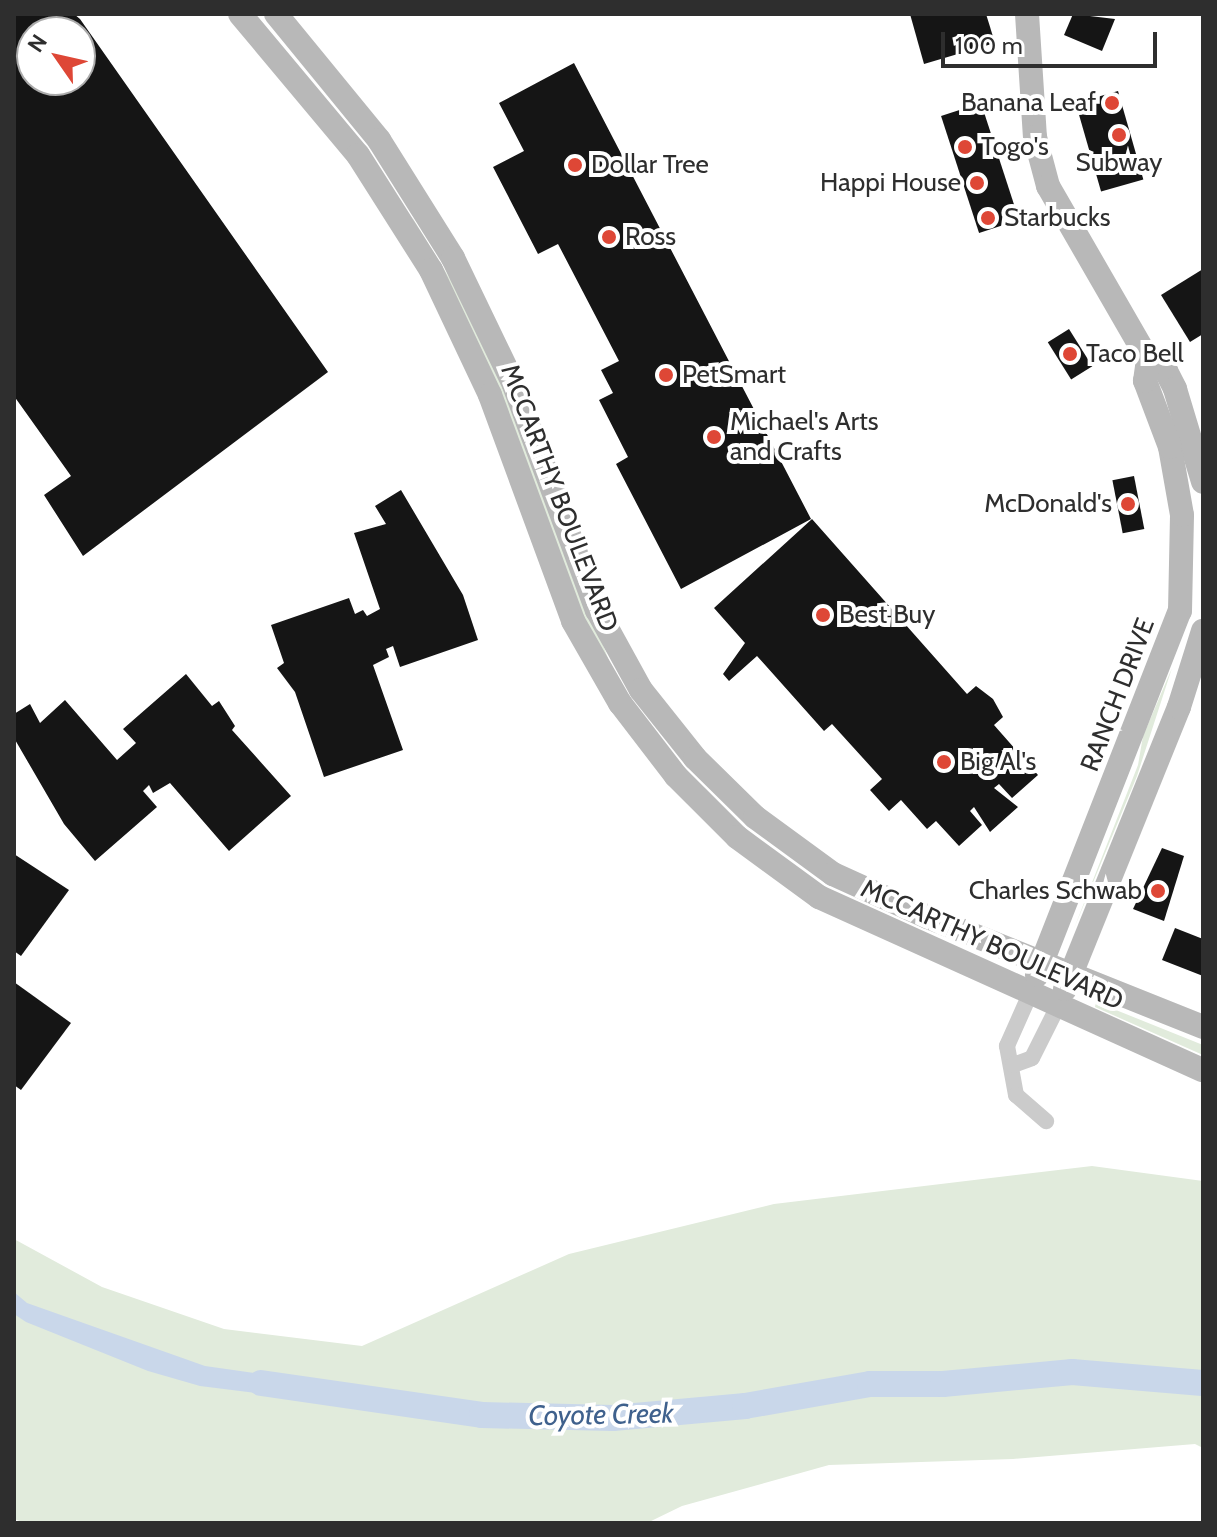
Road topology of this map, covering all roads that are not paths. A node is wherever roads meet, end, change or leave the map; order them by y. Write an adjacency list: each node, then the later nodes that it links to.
1 (240, 14): 9 (main road, MCCARTHY BOULEVARD)
2 (276, 14): 7 (main road, MCCARTHY BOULEVARD)
3 (1027, 14): 4 (main road, RANCH DRIVE)
4 (1148, 359): 5 (main road, RANCH DRIVE); 7 (main road, RANCH DRIVE)
5 (1203, 482)
6 (1203, 631): 8 (main road)
7 (1042, 962): 8 (main road, MCCARTHY BOULEVARD); 9 (main road, RANCH DRIVE)
8 (1071, 974): 10 (main road); 11 (main road, MCCARTHY BOULEVARD)
9 (1030, 994): 10 (main road, MCCARTHY BOULEVARD); 12 (street)
10 (1058, 1006): 12 (street); 13 (main road, MCCARTHY BOULEVARD)
11 (1203, 1027)
12 (1013, 1065): 14 (street)
13 (1203, 1070)
14 (1046, 1121)

